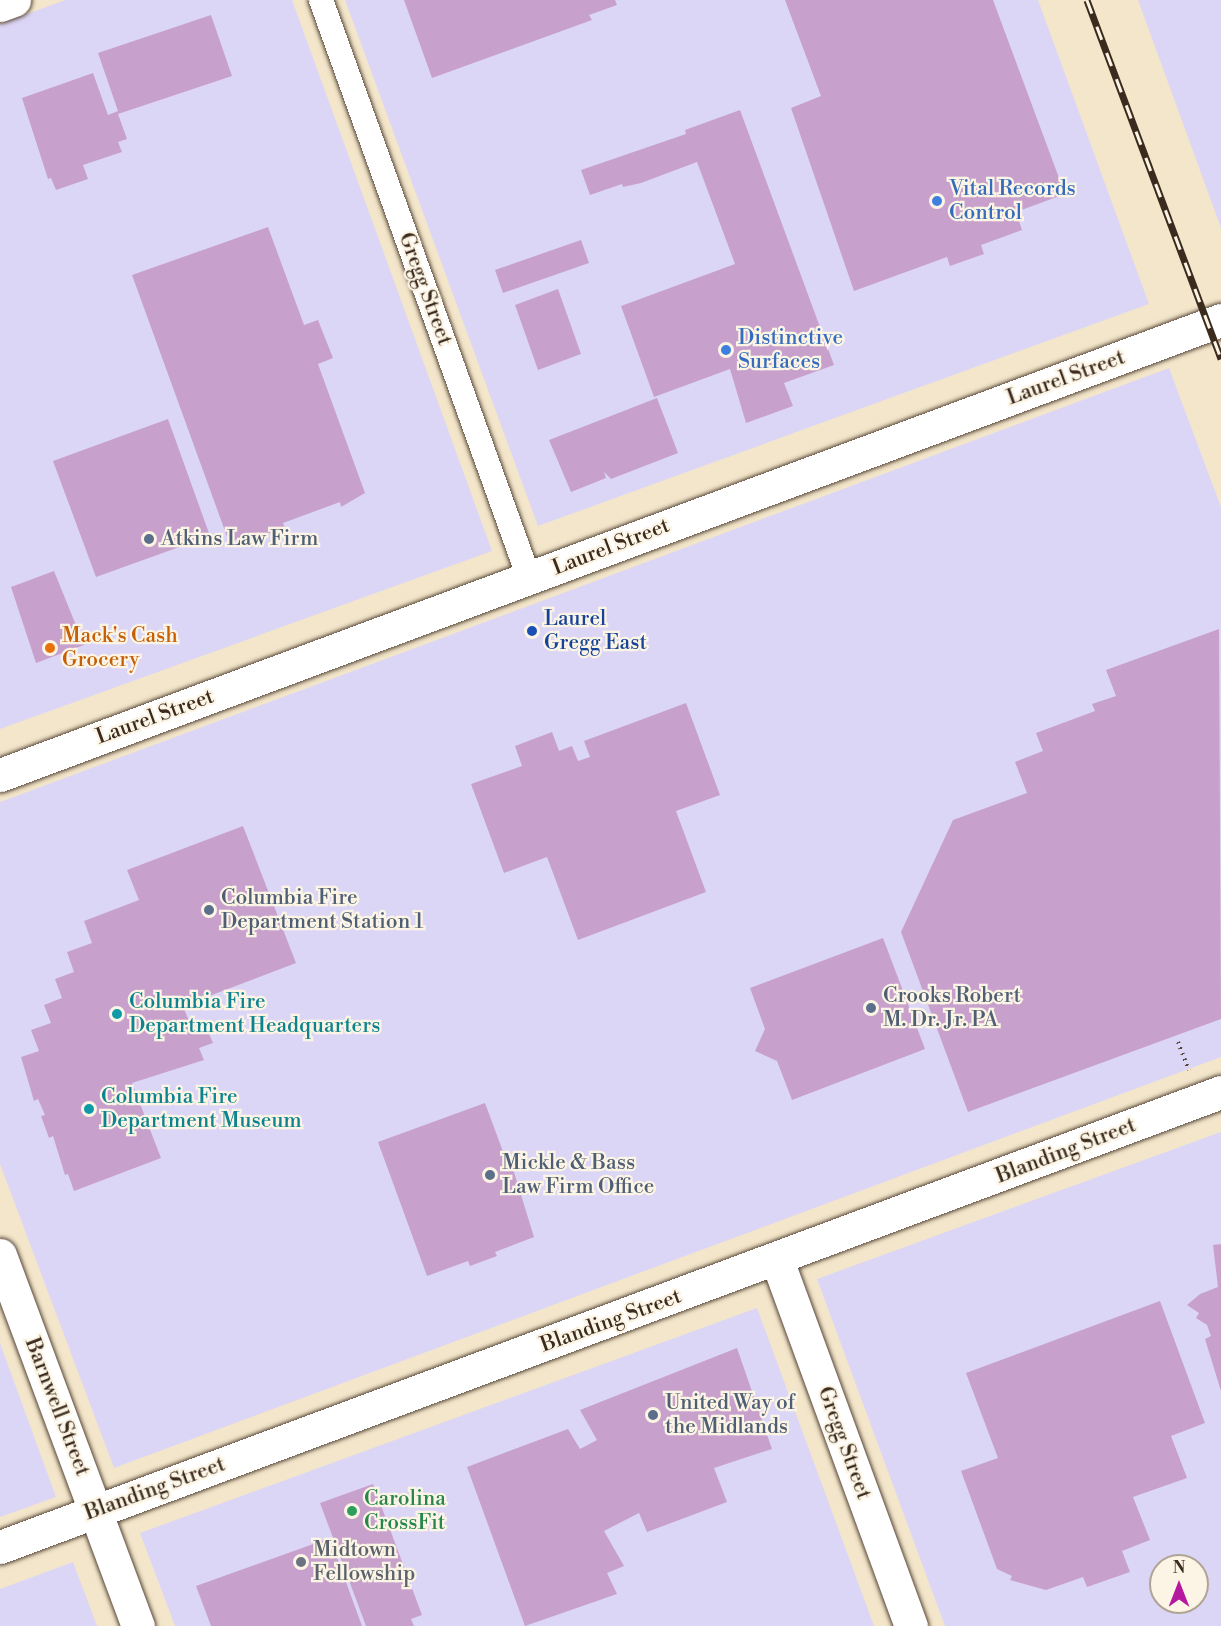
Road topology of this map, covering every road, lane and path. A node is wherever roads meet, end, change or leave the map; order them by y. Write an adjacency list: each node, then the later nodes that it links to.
1 (14, 0): 3 (street)
2 (321, 0): 5 (street, Gregg Street)
3 (0, 5)
4 (1221, 320): 5 (street, Laurel Street)
5 (529, 578): 6 (street, Laurel Street)
6 (0, 775)
7 (1221, 1092): 9 (street, Blanding Street)
8 (0, 1256): 10 (street, Barnwell Street)
9 (777, 1260): 10 (street, Blanding Street); 13 (street, Gregg Street)
10 (96, 1511): 11 (street, Blanding Street); 12 (street, Barnwell Street)
11 (0, 1547)
12 (138, 1626)
13 (911, 1626)

